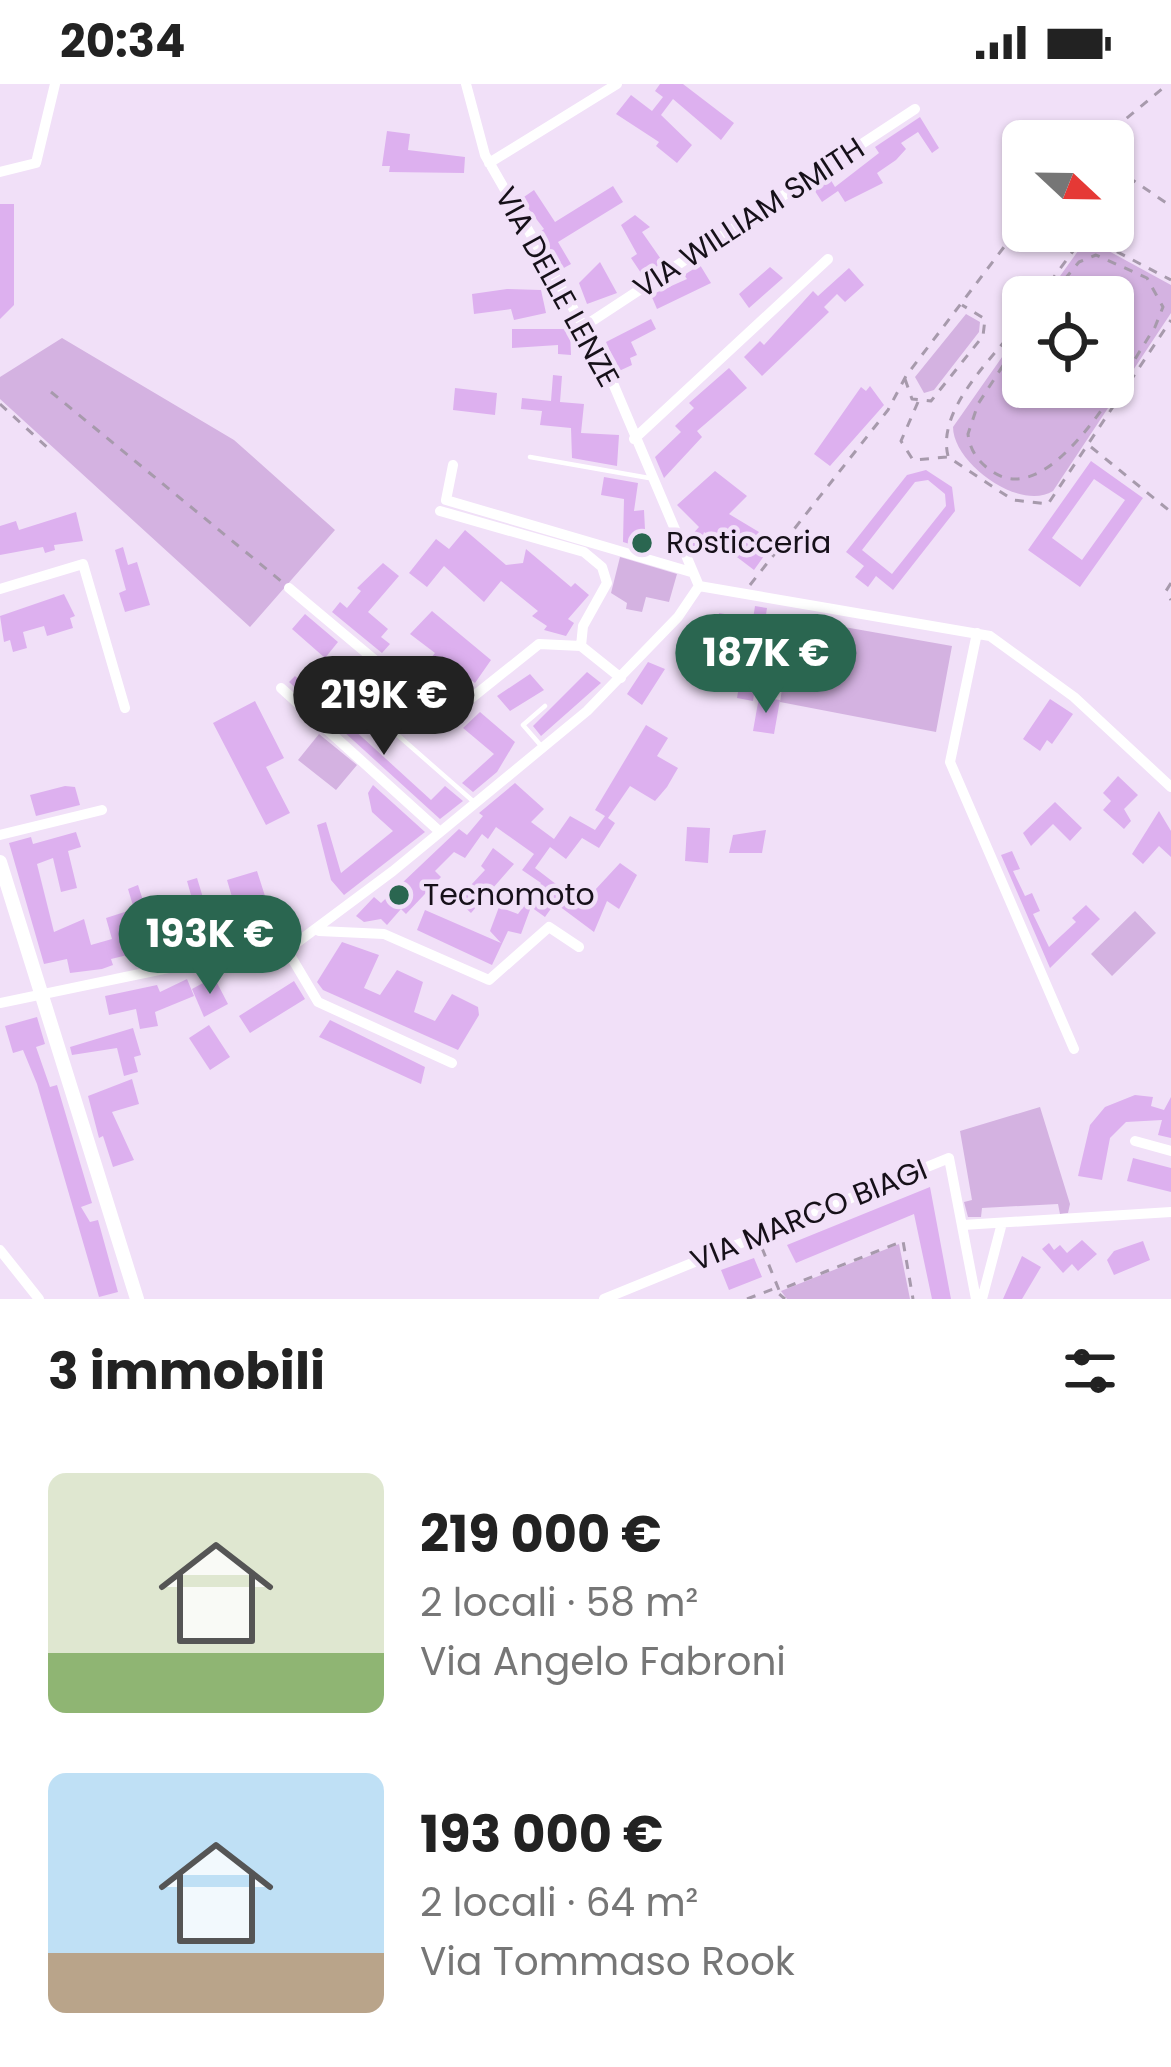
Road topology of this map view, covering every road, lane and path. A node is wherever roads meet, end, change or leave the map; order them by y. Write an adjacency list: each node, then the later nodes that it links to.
1 (55, 84): 8 (street)
2 (466, 84): 7 (street, VIA DELLE LENZE)
3 (617, 84): 7 (street)
4 (1168, 84): 6 (path)
5 (915, 109): 18 (street, VIA WILLIAM SMITH)
6 (1124, 120)
7 (489, 163): 18 (street, VIA DELLE LENZE)
8 (0, 172)
9 (1134, 183): 10 (path)
10 (1171, 206)
11 (1002, 250): 16 (path)
12 (1121, 252): 15 (path)
13 (828, 259): 27 (street)
14 (1067, 276): 20 (path)
15 (1171, 280)
16 (961, 304): 22 (path); 24 (path)
17 (1171, 320): 28 (path)
18 (583, 326): 27 (street, VIA DELLE LENZE)
19 (1002, 347): 31 (path)
20 (1134, 357)
21 (1002, 367): 26 (path)
22 (905, 376): 24 (path); 41 (path)
23 (50, 392): 39 (path)
24 (918, 402): 31 (path)
25 (0, 404): 29 (path)
26 (1098, 408)
27 (634, 439): 33 (street, VIA DELLE LENZE)
28 (1090, 446): 31 (path); 35 (path)
29 (50, 449)
30 (530, 457): 33 (lane)
31 (948, 458)
32 (453, 465): 36 (street)
33 (649, 478): 36 (street, VIA DELLE LENZE)
34 (440, 511): 44 (street)
35 (1171, 512)
36 (692, 572): 38 (street, VIA DELLE LENZE)
37 (1171, 583): 42 (path)
38 (699, 586): 41 (street); 45 (street)
39 (289, 588): 44 (street)
40 (0, 589): 49 (street)
41 (746, 591): 43 (street)
42 (1171, 600)
43 (977, 633): 51 (street); 64 (street)
44 (581, 646): 45 (street)
45 (622, 678): 50 (street)
46 (281, 688): 54 (street)
47 (352, 695): 52 (lane)
48 (545, 706): 50 (lane)
49 (125, 708)
50 (543, 748): 52 (street)
51 (1171, 787)
52 (474, 802): 54 (street)
53 (102, 810): 55 (street)
54 (439, 831): 57 (street)
55 (0, 836)
56 (0, 862): 62 (street)
57 (339, 913): 58 (street); 59 (street)
58 (358, 929): 59 (street); 60 (street)
59 (317, 931): 61 (street)
60 (579, 947)
61 (287, 950): 62 (street); 65 (street)
62 (39, 995): 63 (street); 75 (street)
63 (0, 1003)
64 (1074, 1049)
65 (452, 1063)
66 (1135, 1142): 67 (street)
67 (1171, 1151)
68 (1171, 1212): 69 (street)
69 (1002, 1223): 70 (street); 80 (street)
70 (963, 1225): 71 (street, VIA MARCO BIAGI); 80 (street)
71 (757, 1236): 73 (path); 76 (street, VIA MARCO BIAGI)
72 (0, 1250): 74 (street)
73 (779, 1290): 77 (path); 78 (path); 79 (path)
74 (39, 1299)
75 (137, 1299)
76 (604, 1299)
77 (747, 1299)
78 (784, 1299)
79 (913, 1299)
80 (979, 1299)

